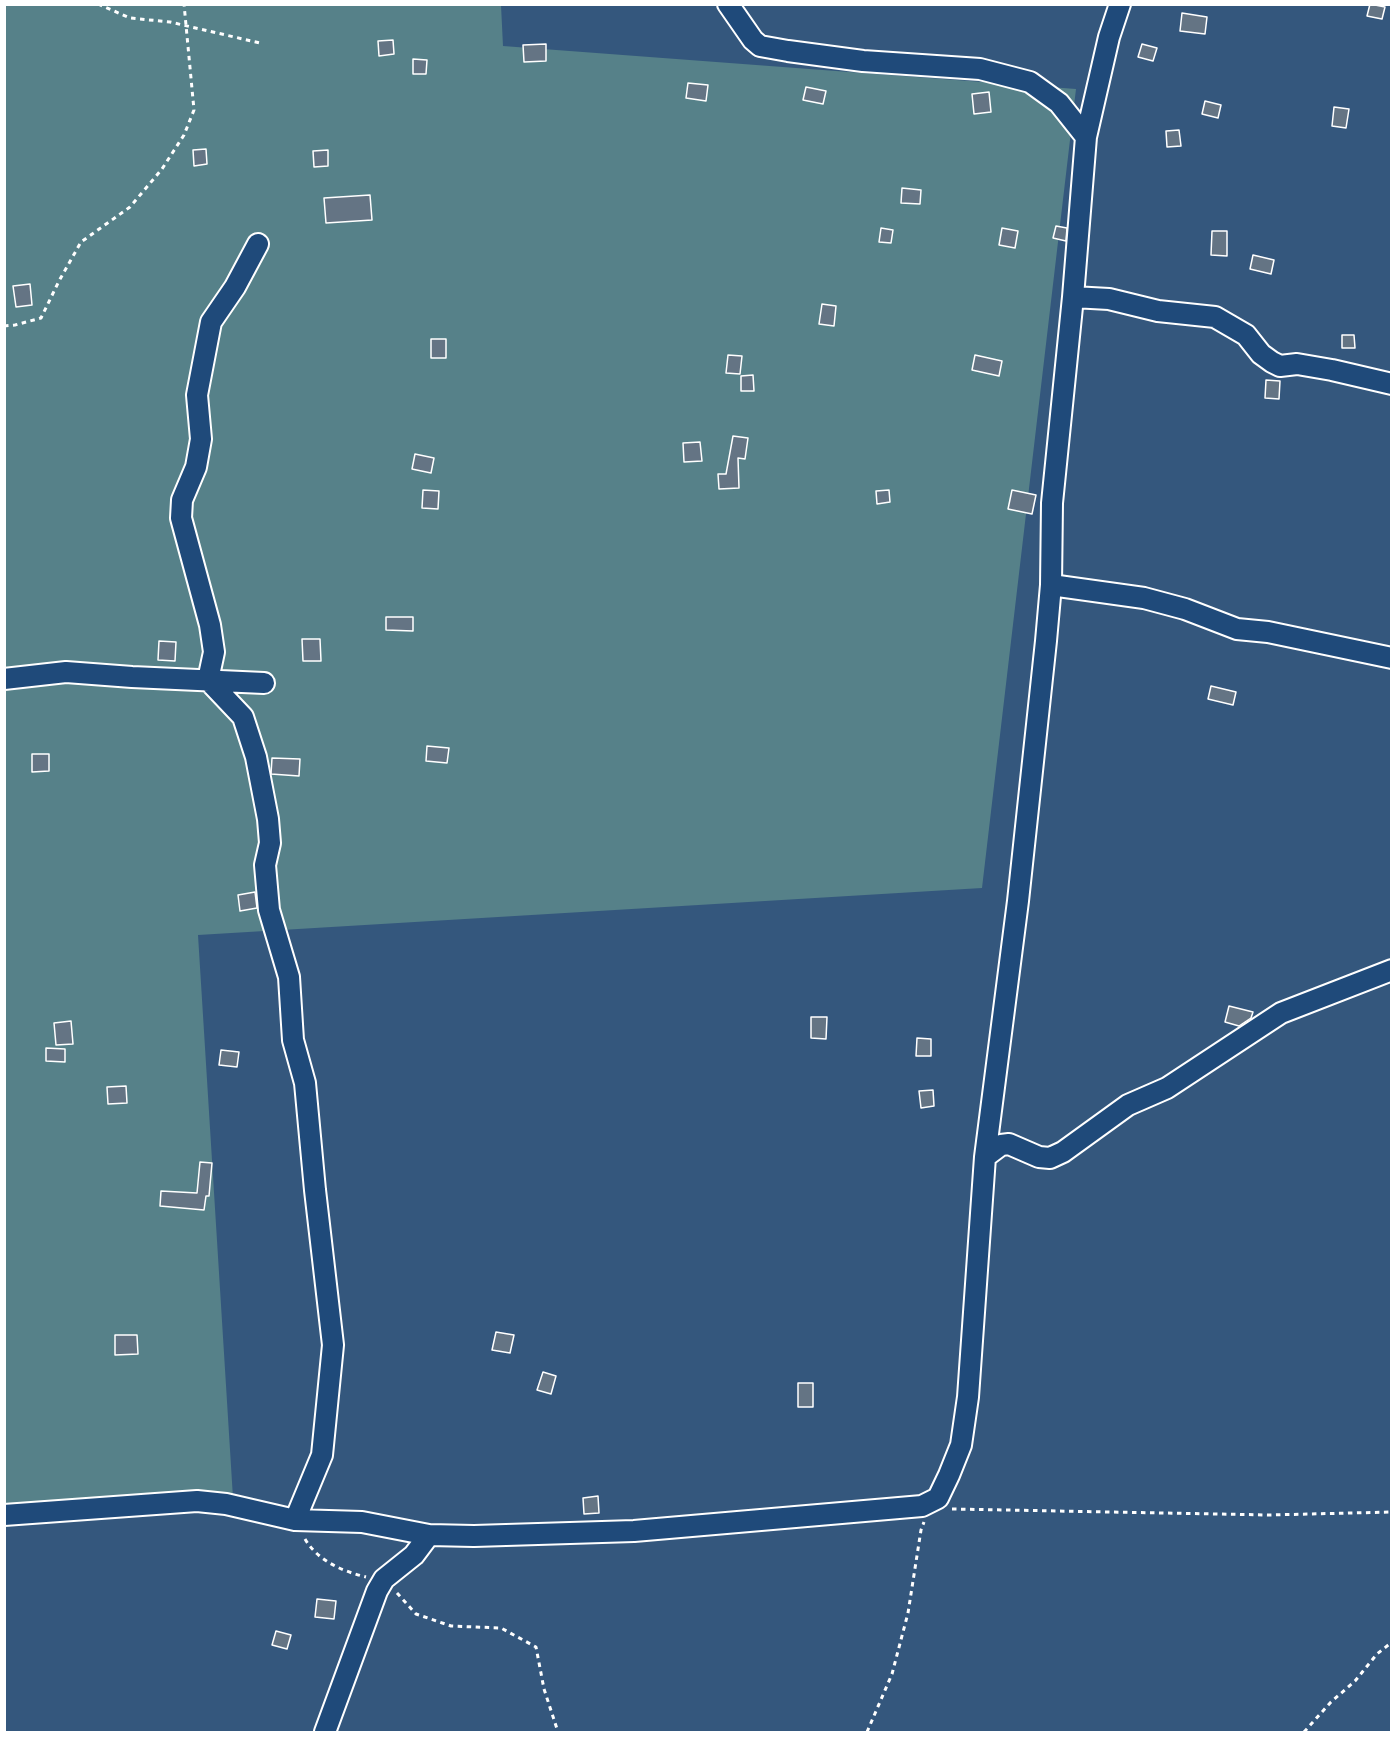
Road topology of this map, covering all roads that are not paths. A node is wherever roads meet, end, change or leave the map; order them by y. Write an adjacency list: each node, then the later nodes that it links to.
1 (728, 4): 3 (street)
2 (1119, 4): 3 (street)
3 (1086, 136): 5 (street)
4 (258, 244): 10 (street)
5 (1073, 297): 6 (street); 7 (street)
6 (1392, 384)
7 (1051, 585): 8 (street); 13 (street)
8 (1392, 658)
9 (4, 679): 10 (street)
10 (208, 680): 11 (street); 15 (street)
11 (264, 683)
12 (1392, 970): 13 (street)
13 (985, 1157): 16 (street)
14 (4, 1515): 15 (street)
15 (295, 1520): 16 (street)
16 (429, 1535): 17 (street)
17 (325, 1732)

